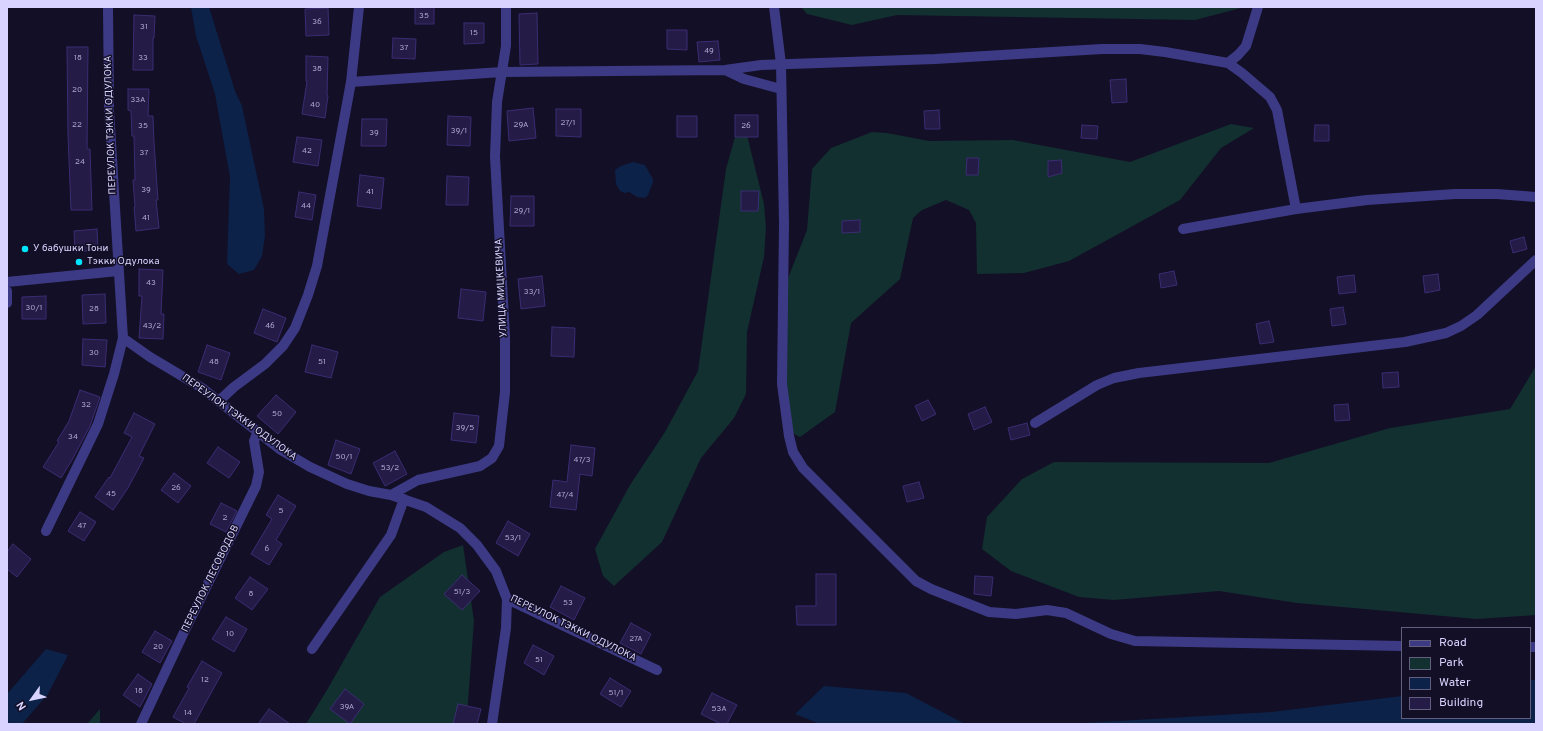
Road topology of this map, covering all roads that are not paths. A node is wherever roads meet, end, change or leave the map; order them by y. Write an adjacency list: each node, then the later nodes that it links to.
1 (108, 7): 16 (street, ПЕРЕУЛОК ТЭККИ ОДУЛОКА)
2 (359, 7): 10 (street)
3 (506, 7): 9 (street, УЛИЦА МИЦКЕВИЧА)
4 (774, 7): 7 (street)
5 (1258, 7): 6 (street)
6 (1228, 62): 7 (street); 13 (street)
7 (781, 64): 8 (street); 11 (street)
8 (725, 70): 9 (street); 11 (street)
9 (502, 72): 10 (street); 24 (street, УЛИЦА МИЦКЕВИЧА)
10 (351, 82): 21 (street)
11 (781, 89): 28 (street)
12 (1536, 197): 13 (street)
13 (1296, 209): 14 (street)
14 (1182, 229)
15 (1536, 260): 22 (street)
16 (118, 271): 17 (street); 20 (street, ПЕРЕУЛОК ТЭККИ ОДУЛОКА)
17 (7, 282)
18 (7, 291): 19 (street)
19 (7, 303)
20 (123, 338): 21 (street, ПЕРЕУЛОК ТЭККИ ОДУЛОКА); 26 (street, ПЕРЕУЛОК ТЭККИ ОДУЛОКА)
21 (219, 401): 23 (street, ПЕРЕУЛОК ТЭККИ ОДУЛОКА)
22 (1036, 423)
23 (258, 431): 24 (street, ПЕРЕУЛОК ТЭККИ ОДУЛОКА); 31 (street, ПЕРЕУЛОК ЛЕСОВОДОВ)
24 (391, 495): 25 (street, ПЕРЕУЛОК ТЭККИ ОДУЛОКА)
25 (404, 500): 27 (street, ПЕРЕУЛОК ТЭККИ ОДУЛОКА); 29 (street)
26 (46, 531)
27 (507, 598): 30 (street, ПЕРЕУЛОК ТЭККИ ОДУЛОКА); 32 (street)
28 (1401, 646)
29 (312, 648)
30 (658, 670)
31 (141, 724)
32 (492, 724)

